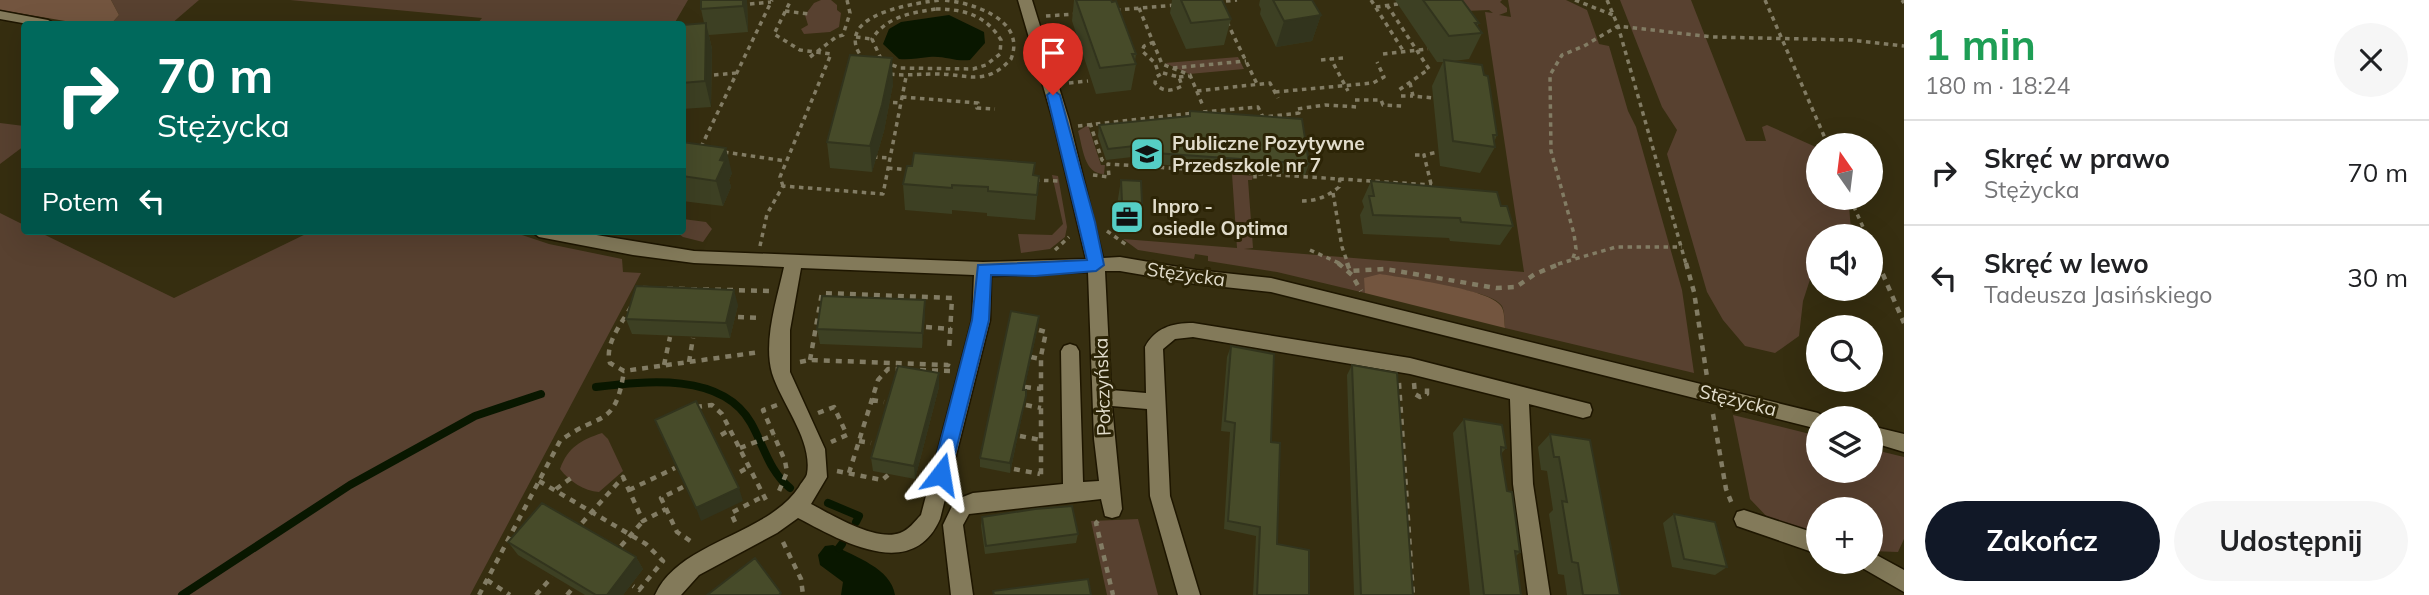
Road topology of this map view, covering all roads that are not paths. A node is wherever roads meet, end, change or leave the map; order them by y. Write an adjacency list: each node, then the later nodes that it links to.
1 (1025, 0): 6 (street, Połczyńska)
2 (0, 15): 3 (street)
3 (32, 21)
4 (560, 235): 5 (street, Stężycka)
5 (794, 262): 7 (street, Stężycka); 17 (street)
6 (1096, 265): 7 (street, Stężycka); 10 (street, Połczyńska); 13 (street, Stężycka)
7 (983, 269): 17 (street)
8 (1070, 351): 16 (street)
9 (1519, 393): 11 (street); 12 (street); 25 (street)
10 (1103, 397): 11 (street); 16 (street, Połczyńska)
11 (1157, 402): 24 (street)
12 (1583, 410)
13 (1806, 418)
14 (1883, 437): 15 (street)
15 (1904, 443)
16 (1073, 492): 23 (street)
17 (797, 507): 22 (street)
18 (1744, 519): 19 (street)
19 (1806, 540)
20 (1883, 569): 21 (street)
21 (1904, 582)
22 (666, 595)
23 (962, 595)
24 (1189, 595)
25 (1539, 595)

